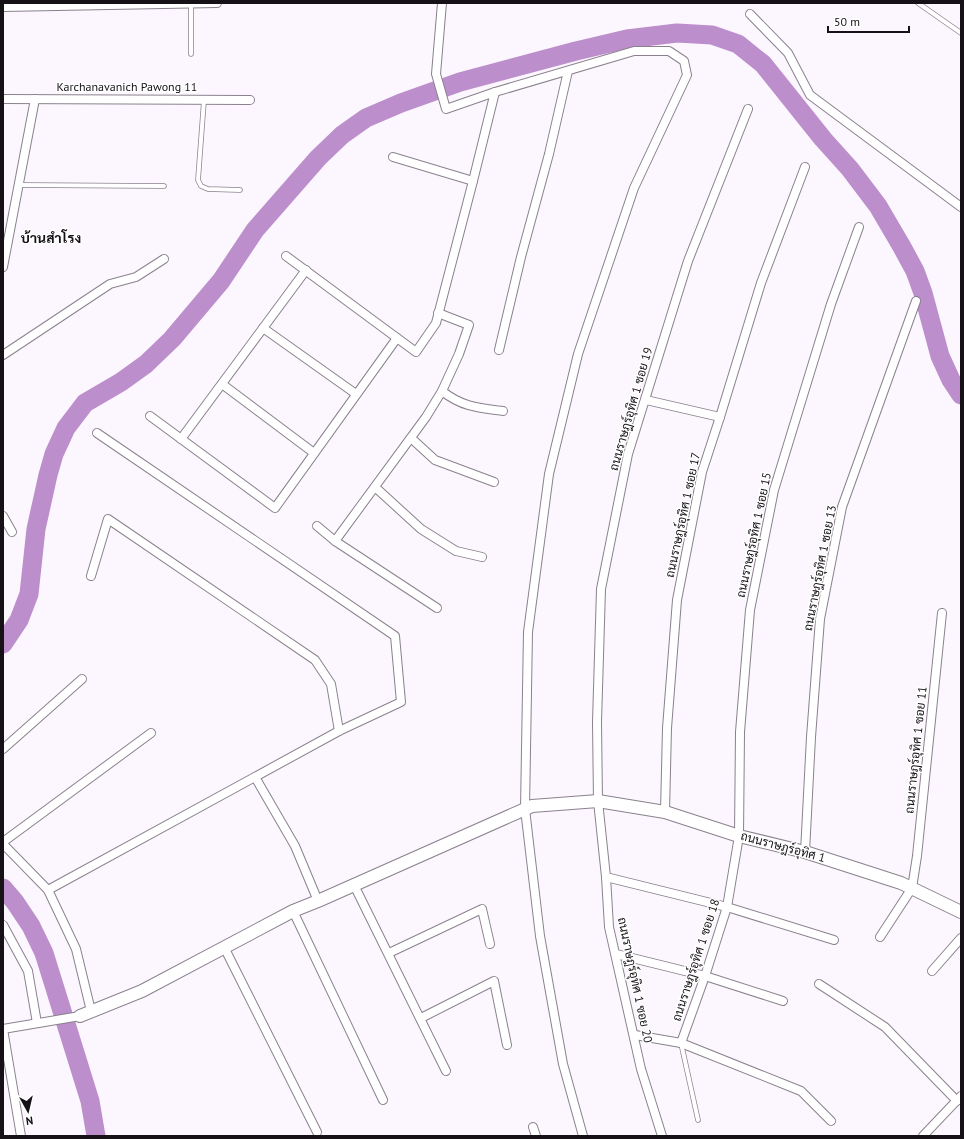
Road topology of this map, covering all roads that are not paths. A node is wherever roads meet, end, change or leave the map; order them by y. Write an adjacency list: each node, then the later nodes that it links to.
1 (191, 3): 2 (street); 5 (street); 9 (lane)
2 (217, 3)
3 (442, 3): 11 (street)
4 (918, 3): 8 (lane)
5 (85, 4): 6 (street)
6 (3, 7)
7 (750, 14): 23 (street)
8 (961, 34)
9 (191, 54)
10 (568, 70): 11 (street); 34 (street); 63 (street)
11 (495, 92): 19 (street)
12 (3, 99): 13 (street, Karchanavanich Pawong 11)
13 (35, 99): 14 (street, Karchanavanich Pawong 11); 20 (street)
14 (204, 100): 15 (street, Karchanavanich Pawong 11); 22 (lane)
15 (250, 100)
16 (748, 109): 39 (street, ถนนราษฎร์อุทิศ 1 ซอย 19)
17 (393, 157): 19 (street)
18 (805, 167): 42 (street, ถนนราษฎร์อุทิศ 1 ซอย 17)
19 (473, 180): 31 (street)
20 (19, 185): 21 (lane); 25 (street)
21 (164, 186)
22 (240, 190)
23 (961, 207)
24 (859, 227): 65 (street, ถนนราษฎร์อุทิศ 1 ซอย 15)
25 (6, 238): 28 (street)
26 (286, 256): 29 (street)
27 (164, 259): 35 (street)
28 (3, 267)
29 (306, 270): 32 (street); 33 (street)
30 (916, 301): 67 (street, ถนนราษฎร์อุทิศ 1 ซอย 13)
31 (438, 313): 33 (street); 37 (street)
32 (264, 328): 36 (street); 38 (street)
33 (397, 338): 38 (street)
34 (499, 350)
35 (3, 355)
36 (222, 384): 45 (street); 46 (street)
37 (442, 391): 40 (street); 44 (street)
38 (356, 394): 46 (street)
39 (646, 400): 42 (street); 62 (street, ถนนราษฎร์อุทิศ 1 ซอย 19)
40 (503, 411)
41 (150, 416): 45 (street)
42 (720, 417): 64 (street, ถนนราษฎร์อุทิศ 1 ซอย 17)
43 (97, 433): 58 (street)
44 (411, 438): 47 (street); 48 (street)
45 (181, 439): 46 (street)
46 (314, 453)
47 (494, 482)
48 (375, 487): 52 (street); 53 (street)
49 (3, 516): 51 (street)
50 (317, 526): 52 (street)
51 (12, 532)
52 (335, 541): 55 (street)
53 (482, 557)
54 (91, 576): 58 (street)
55 (437, 608)
56 (942, 613): 70 (street, ถนนราษฎร์อุทิศ 1 ซอย 11)
57 (82, 680): 60 (street)
58 (339, 732): 61 (street)
59 (150, 733): 66 (street)
60 (3, 749)
61 (255, 777): 71 (street); 72 (street)
62 (598, 802): 63 (street, ถนนราษฎร์อุทิศ 1); 64 (street, ถนนราษฎร์อุทิศ 1); 68 (street, ถนนราษฎร์อุทิศ 1 ซอย 20)
63 (525, 809): 69 (street, ถนนราษฎร์อุทิศ 1); 104 (street)
64 (665, 812): 65 (street, ถนนราษฎร์อุทิศ 1)
65 (739, 836): 67 (street, ถนนราษฎร์อุทิศ 1); 73 (street, ถนนราษฎร์อุทิศ 1 ซอย 18)
66 (3, 843): 71 (street)
67 (805, 852): 70 (street, ถนนราษฎร์อุทิศ 1)
68 (606, 877): 73 (street); 83 (street, ถนนราษฎร์อุทิศ 1 ซอย 20)
69 (354, 885): 72 (street, ถนนราษฎร์อุทิศ 1); 82 (street)
70 (912, 888): 75 (street, ถนนราษฎร์อุทิศ 1); 77 (street)
71 (48, 890): 88 (street)
72 (318, 902): 74 (street, ถนนราษฎร์อุทิศ 1)
73 (727, 907): 79 (street); 85 (street, ถนนราษฎร์อุทิศ 1 ซอย 18)
74 (293, 911): 81 (street, ถนนราษฎร์อุทิศ 1); 97 (street)
75 (961, 912)
76 (3, 925): 90 (street)
77 (880, 938)
78 (961, 938): 84 (street)
79 (834, 940)
80 (490, 944): 82 (street)
81 (224, 947): 88 (street, ถนนราษฎร์อุทิศ 1); 101 (street)
82 (389, 953): 89 (street)
83 (616, 954): 85 (street); 92 (street, ถนนราษฎร์อุทิศ 1 ซอย 20)
84 (932, 971)
85 (705, 976): 87 (street); 93 (street, ถนนราษฎร์อุทิศ 1 ซอย 18)
86 (819, 984): 96 (street)
87 (783, 1001)
88 (86, 1013): 90 (street)
89 (420, 1018): 94 (street); 95 (street)
90 (37, 1023): 91 (street)
91 (3, 1029): 102 (street)
92 (635, 1036): 93 (street); 105 (street, ถนนราษฎร์อุทิศ 1 ซอย 20)
93 (681, 1043): 98 (lane); 99 (street)
94 (507, 1045)
95 (446, 1071)
96 (959, 1099): 106 (street)
97 (383, 1100)
98 (698, 1120)
99 (831, 1121)
100 (533, 1127): 103 (street)
101 (317, 1132)
102 (21, 1136)
103 (536, 1136)
104 (583, 1136)
105 (662, 1136)
106 (923, 1136)

